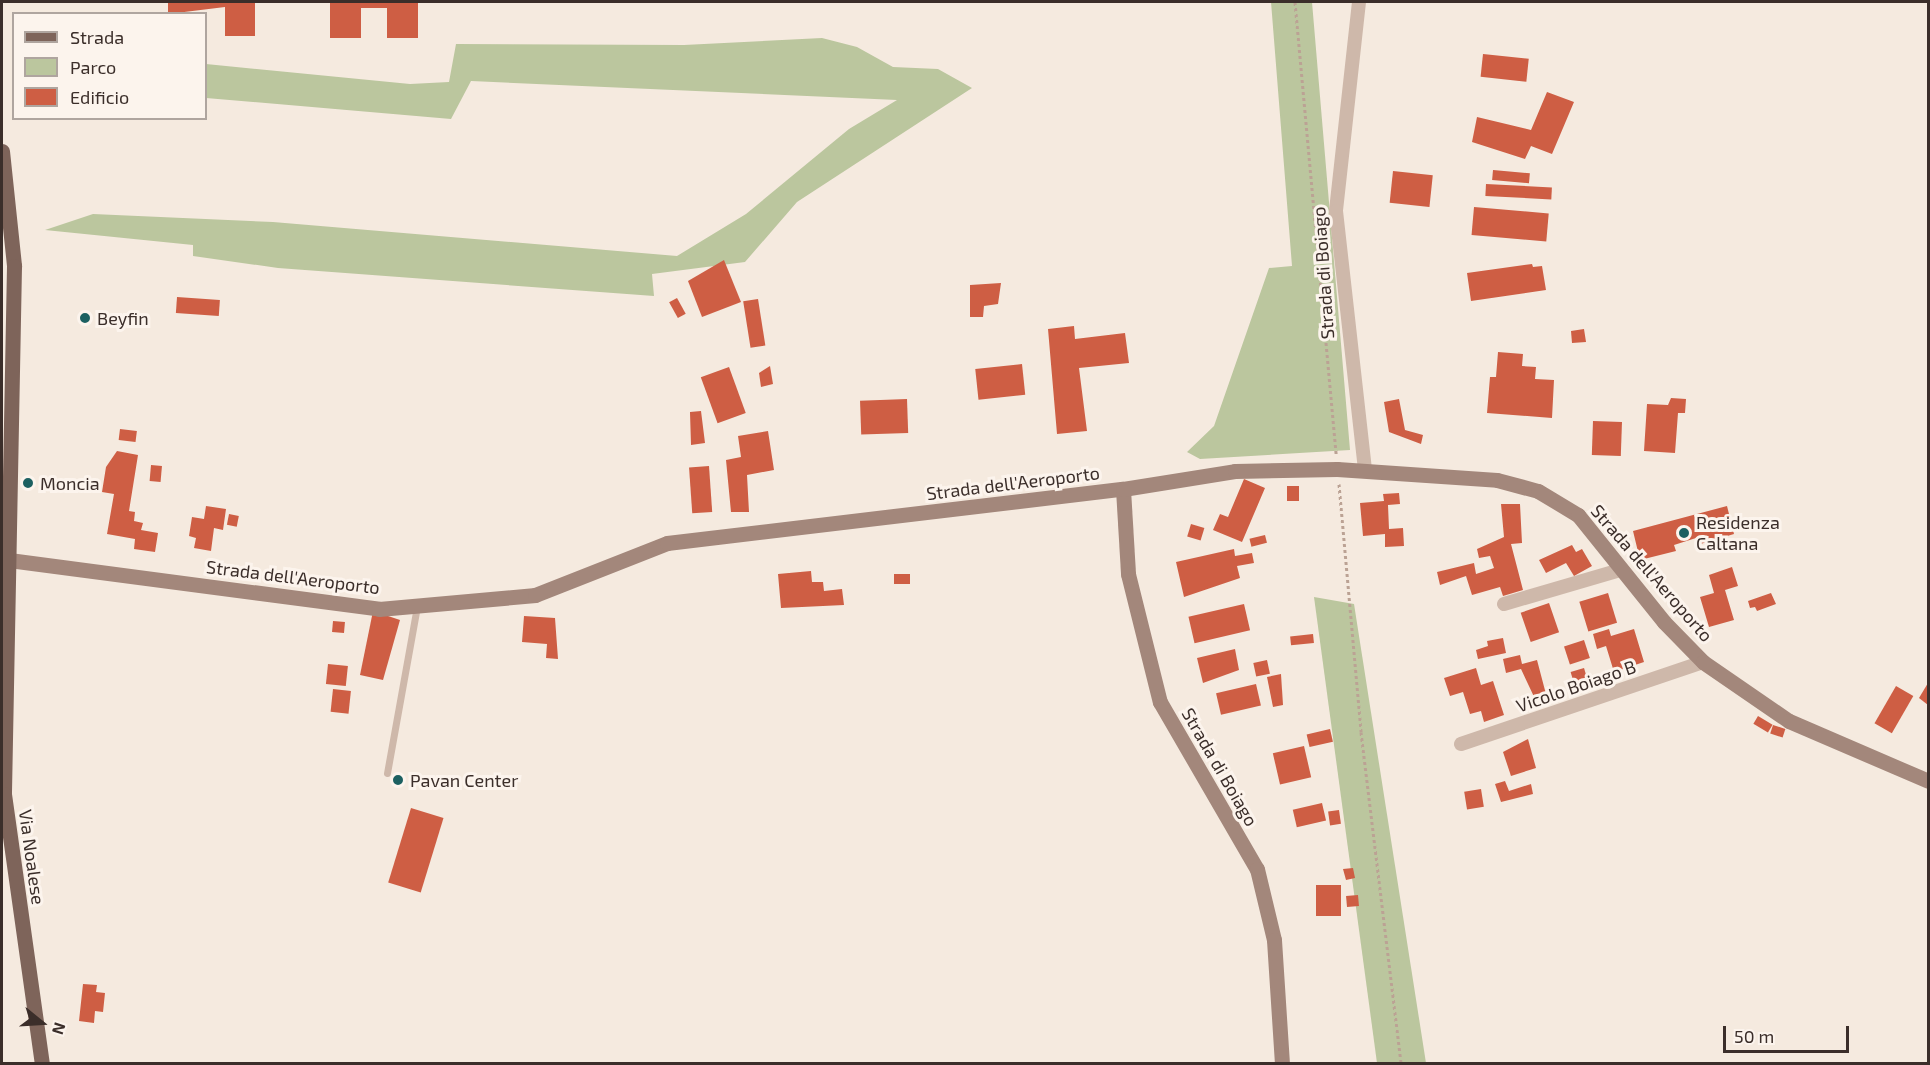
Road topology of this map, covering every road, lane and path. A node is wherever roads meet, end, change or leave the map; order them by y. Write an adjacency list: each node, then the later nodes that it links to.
1 (1295, 2): 4 (path)
2 (1359, 2): 5 (street, Strada di Boiago)
3 (2, 151): 7 (main road, Via Noalese)
4 (1337, 463): 5 (street, Strada dell'Aeroporto); 6 (street, Strada dell'Aeroporto); 17 (path)
5 (1365, 470): 8 (street, Strada dell'Aeroporto)
6 (1123, 489): 10 (street, Strada dell'Aeroporto); 16 (street, Strada di Boiago)
7 (5, 560): 10 (street, Strada dell'Aeroporto); 15 (main road, Via Noalese)
8 (1620, 570): 9 (street); 11 (street, Strada dell'Aeroporto)
9 (1504, 604)
10 (417, 606): 13 (lane)
11 (1703, 662): 12 (street, Vicolo Boiago B); 14 (street, Strada dell'Aeroporto)
12 (1461, 744)
13 (387, 772)
14 (1929, 780)
15 (42, 1064)
16 (1282, 1064)
17 (1401, 1064)

